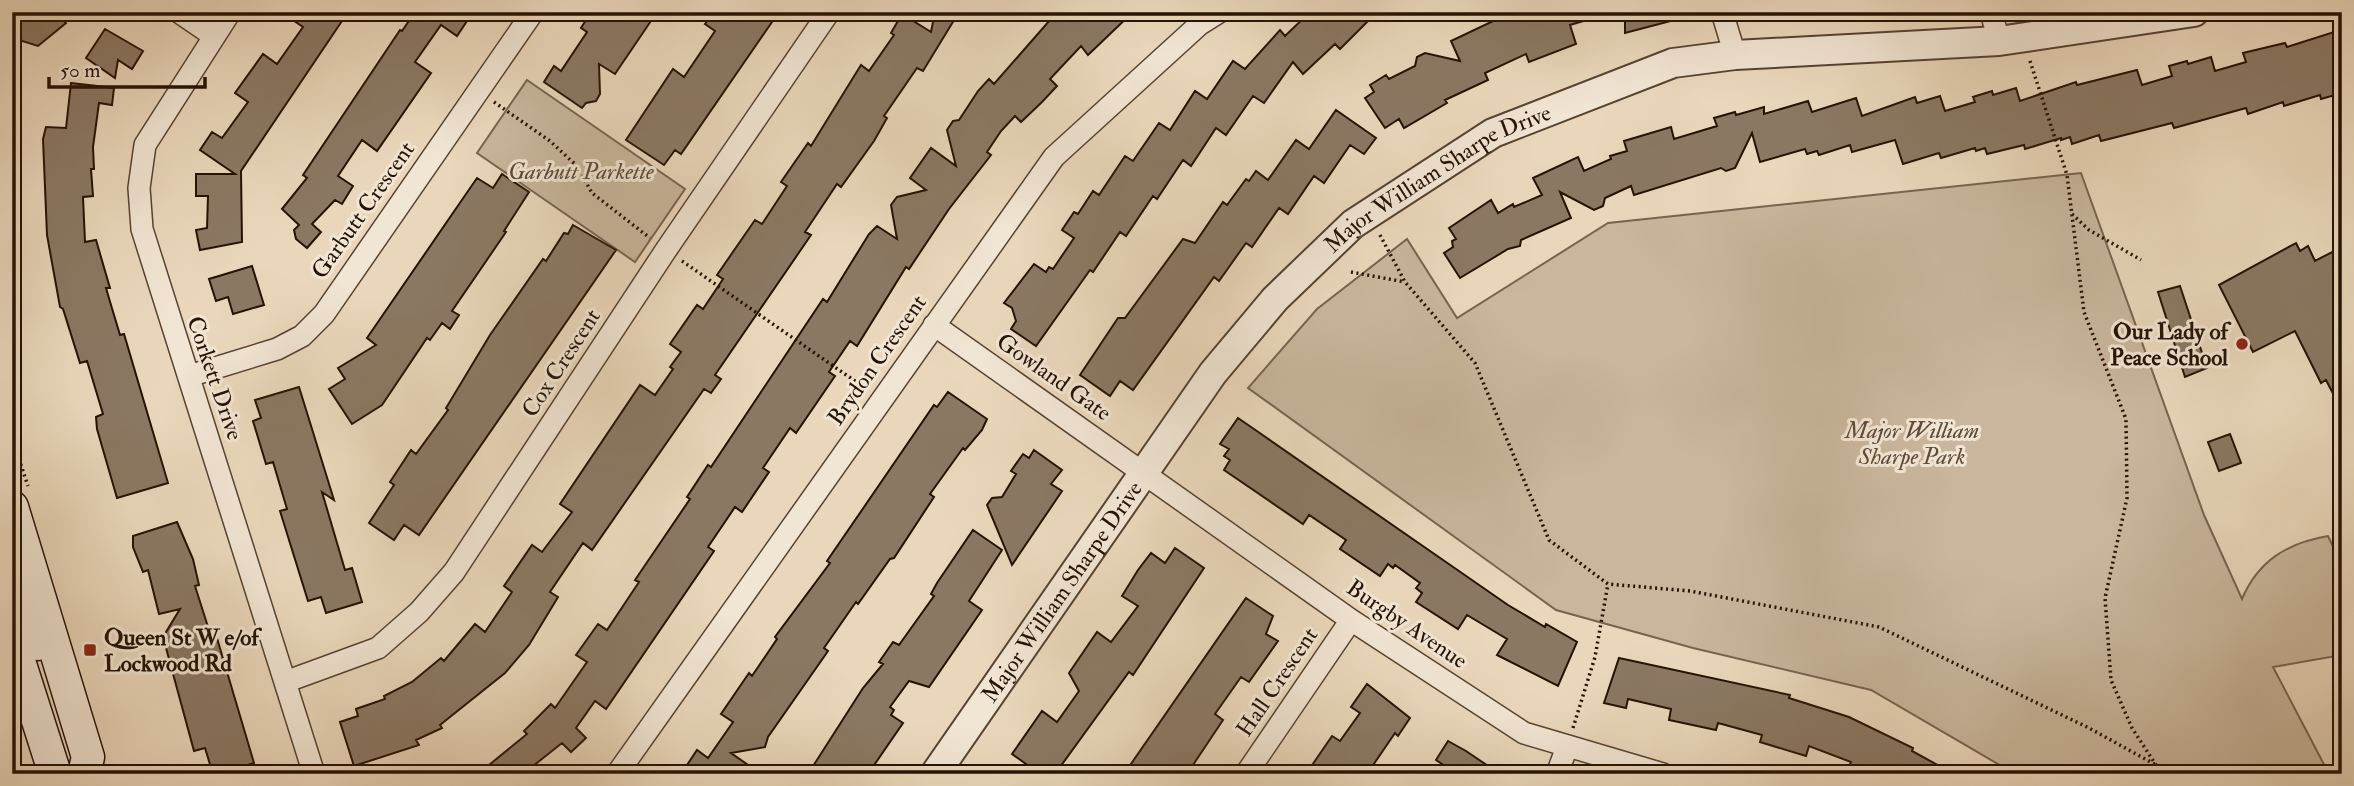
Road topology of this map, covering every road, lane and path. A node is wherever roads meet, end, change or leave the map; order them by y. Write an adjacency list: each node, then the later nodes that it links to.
1 (179, 12): 10 (street)
2 (230, 12): 10 (street, Corkett Drive)
3 (533, 12): 19 (street, Garbutt Crescent)
4 (829, 12): 27 (street, Cox Crescent)
5 (1219, 12): 9 (street, Brydon Crescent)
6 (1722, 12): 12 (street)
7 (1991, 12): 11 (street)
8 (2194, 12): 11 (street, Major William Sharpe Drive)
9 (1197, 18): 18 (street, Brydon Crescent)
10 (214, 36): 19 (street, Corkett Drive)
11 (2011, 40): 12 (street, Major William Sharpe Drive); 13 (path)
12 (1735, 55): 14 (street, Major William Sharpe Drive)
13 (2071, 212): 15 (path); 31 (path)
14 (1369, 214): 17 (path); 20 (street, Major William Sharpe Drive)
15 (2141, 260)
16 (1351, 272): 17 (path)
17 (1405, 282): 22 (path)
18 (934, 325): 20 (street, Gowland Gate); 34 (street, Brydon Crescent)
19 (189, 376): 27 (street, Corkett Drive)
20 (1144, 472): 24 (street, Burgby Avenue); 35 (street, Major William Sharpe Drive)
21 (12, 507): 30 (main road)
22 (1608, 584): 29 (path); 31 (path)
23 (12, 604): 30 (main road)
24 (1351, 620): 29 (street, Burgby Avenue); 36 (street, Hall Crescent)
25 (12, 639): 28 (main road)
26 (12, 660): 28 (main road)
27 (285, 682): 33 (street, Corkett Drive)
28 (36, 718): 32 (main road)
29 (1567, 747): 37 (street); 38 (street, Burgby Avenue)
30 (86, 765)
31 (2156, 765): 39 (path)
32 (55, 774)
33 (314, 774)
34 (617, 774)
35 (935, 774)
36 (1246, 774)
37 (1557, 774)
38 (1663, 774)
39 (2167, 774)

